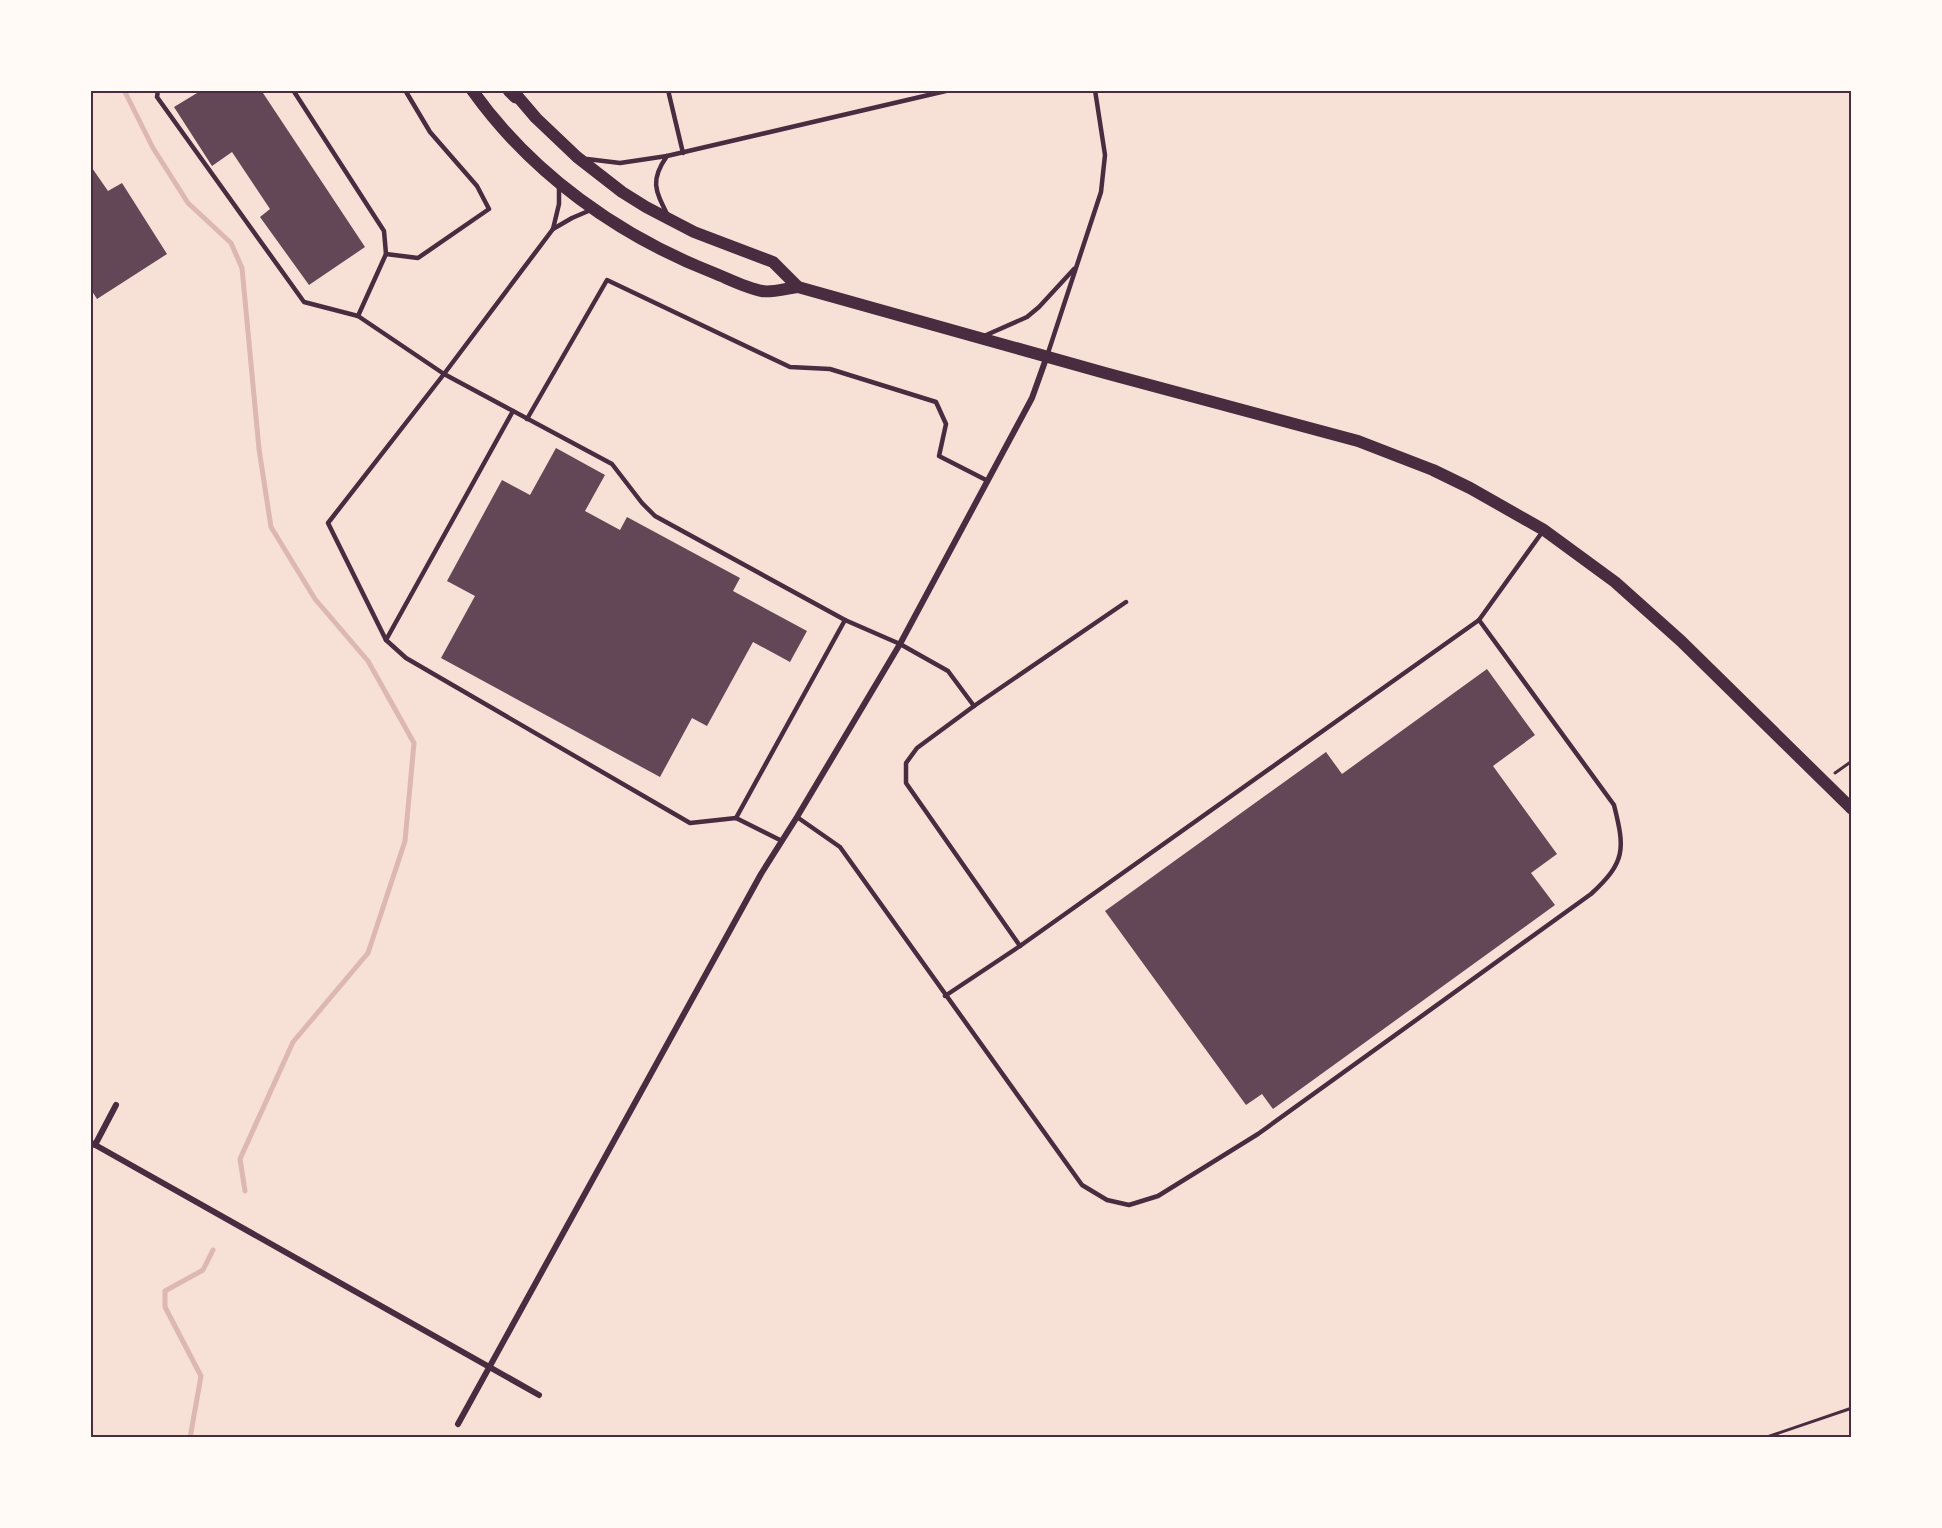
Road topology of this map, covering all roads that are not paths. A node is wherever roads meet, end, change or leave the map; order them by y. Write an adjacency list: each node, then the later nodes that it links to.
1 (158, 90): 19 (lane)
2 (293, 90): 16 (lane)
3 (405, 90): 16 (lane)
4 (472, 90): 12 (main road)
5 (669, 90): 9 (lane)
6 (951, 90): 9 (lane)
7 (1095, 90): 17 (lane)
8 (512, 91): 11 (main road)
9 (683, 153): 10 (lane)
10 (667, 156): 11 (lane); 14 (lane)
11 (577, 157): 14 (main road)
12 (560, 183): 13 (main road); 15 (lane)
13 (593, 209): 15 (lane); 18 (main road)
14 (671, 220): 18 (main road)
15 (552, 229): 22 (lane)
16 (386, 254): 19 (lane)
17 (1076, 267): 20 (lane); 21 (lane)
18 (798, 287): 20 (main road)
19 (357, 316): 22 (lane)
20 (980, 338): 21 (main road)
21 (1047, 356): 25 (street); 26 (main road)
22 (444, 374): 23 (lane); 30 (lane)
23 (513, 411): 24 (lane); 30 (lane)
24 (527, 419): 25 (lane); 28 (lane)
25 (988, 481): 31 (street)
26 (1544, 530): 29 (lane); 33 (main road)
27 (1126, 602): 32 (lane)
28 (845, 620): 31 (lane); 35 (lane)
29 (1479, 620): 37 (lane); 38 (lane)
30 (386, 640): 35 (lane)
31 (900, 644): 32 (lane); 34 (street)
32 (974, 706): 37 (lane)
33 (1852, 809)
34 (797, 817): 36 (street); 38 (lane)
35 (736, 818): 36 (lane)
36 (782, 841): 41 (street)
37 (1020, 946): 38 (lane)
38 (945, 996)
39 (116, 1105): 40 (street)
40 (92, 1144): 41 (street)
41 (490, 1367): 42 (street); 43 (street)
42 (539, 1395)
43 (458, 1424)

